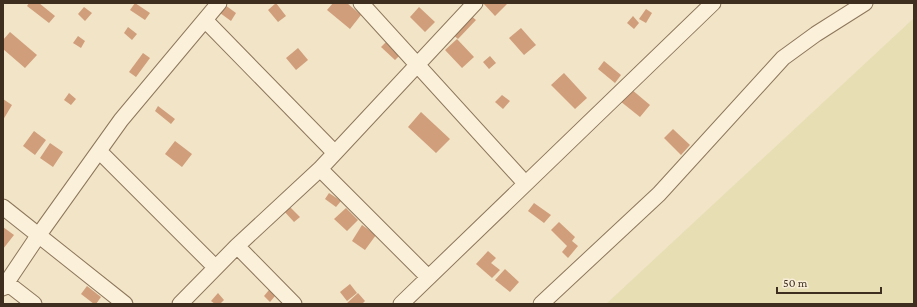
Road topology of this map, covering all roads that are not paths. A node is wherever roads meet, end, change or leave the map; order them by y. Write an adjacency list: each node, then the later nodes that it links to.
1 (219, 3): 6 (street)
2 (361, 3): 7 (street)
3 (475, 3): 7 (street)
4 (713, 3): 11 (street)
5 (865, 3): 23 (street)
6 (205, 20): 8 (street); 9 (street)
7 (418, 64): 9 (street); 11 (street)
8 (99, 151): 13 (street); 15 (street)
9 (335, 153): 10 (street)
10 (320, 169): 14 (street); 16 (street)
11 (525, 183): 16 (street)
12 (3, 207): 13 (street)
13 (38, 236): 17 (street); 19 (street)
14 (237, 246): 15 (street); 21 (street)
15 (215, 267): 20 (street)
16 (428, 277): 22 (street)
17 (5, 285): 18 (street)
18 (34, 304)
19 (126, 304)
20 (180, 304)
21 (294, 304)
22 (401, 304)
23 (541, 304)

